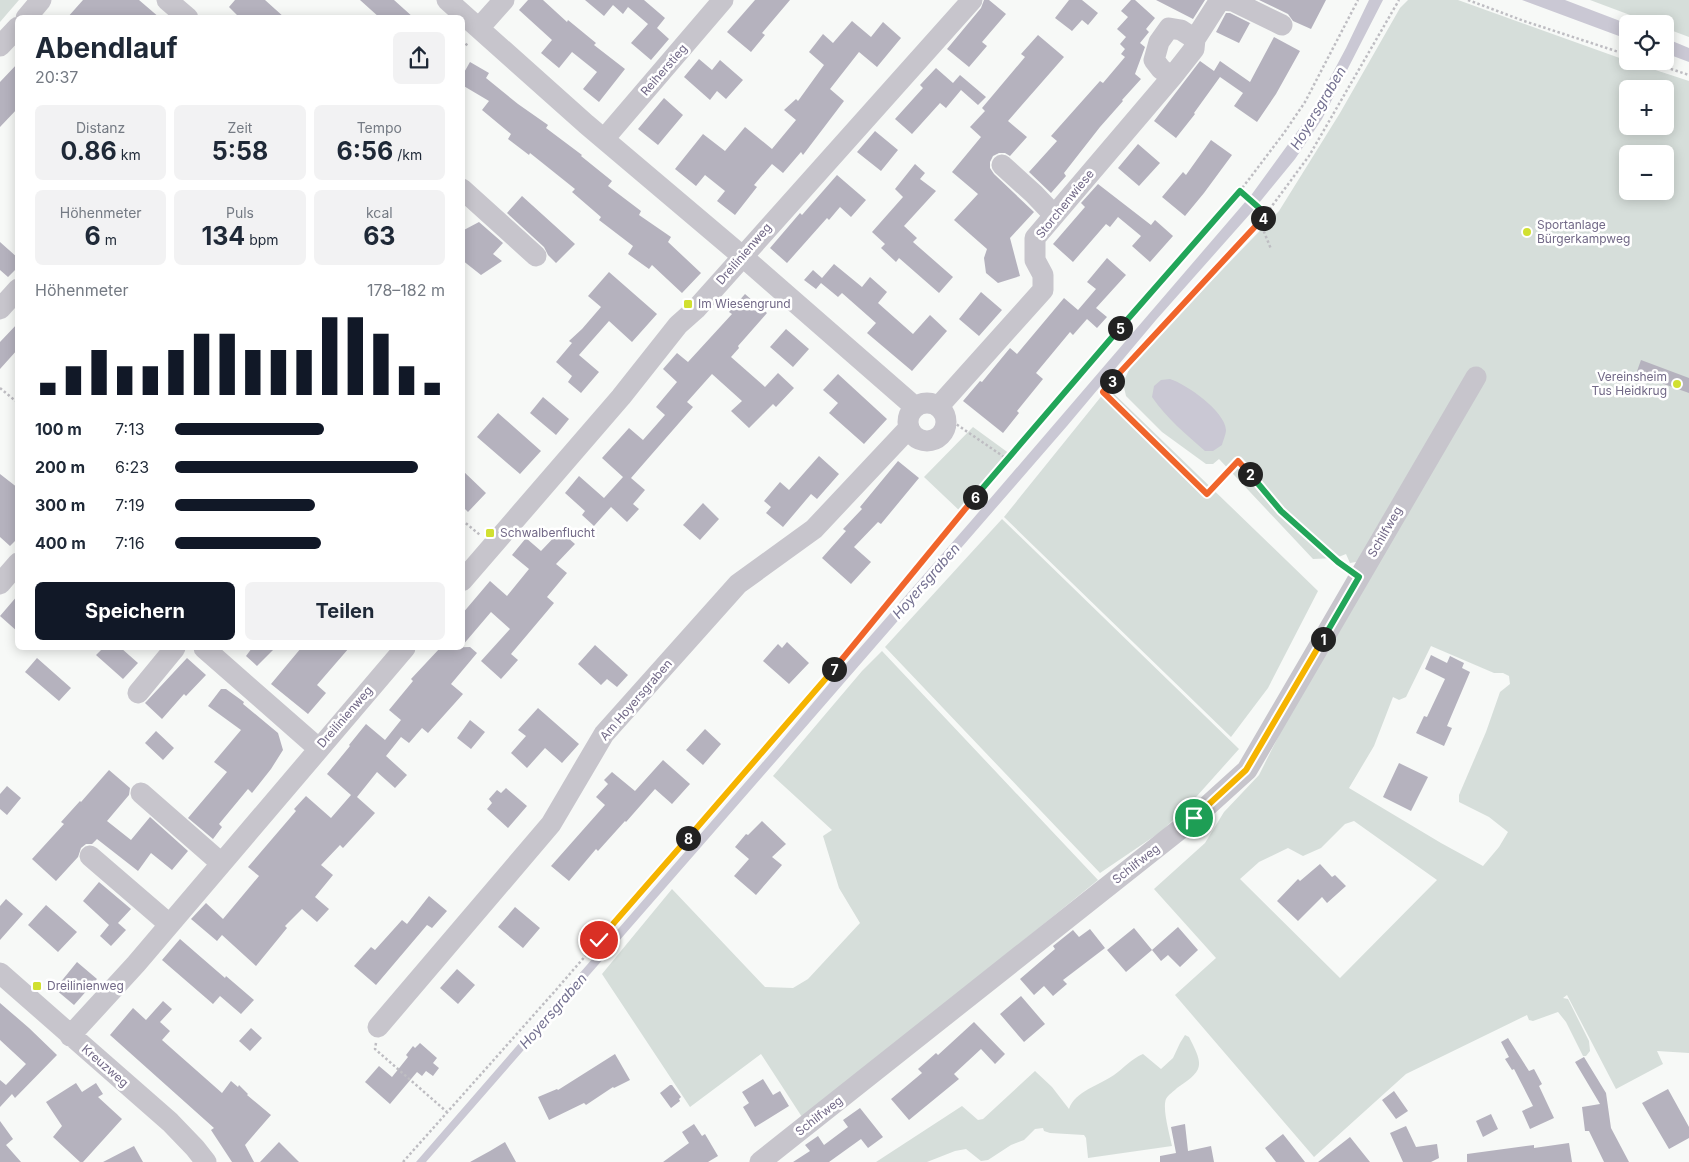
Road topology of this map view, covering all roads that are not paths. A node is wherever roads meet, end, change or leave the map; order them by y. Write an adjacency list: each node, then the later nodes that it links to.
1 (41, 0): 8 (street)
2 (167, 0): 9 (street)
3 (447, 0): 10 (street)
4 (504, 0): 13 (street)
5 (723, 0): 18 (street, Reiherstieg)
6 (972, 0): 23 (street, Dreilinienweg)
7 (1220, 0): 12 (street); 15 (street, Storchenwiese)
8 (28, 15)
9 (184, 15)
10 (464, 15)
11 (465, 16): 13 (street)
12 (1282, 26)
13 (479, 28): 18 (street)
14 (15, 30): 16 (street)
15 (1195, 39): 17 (street, Storchenwiese); 17 (street)
16 (0, 46)
17 (1172, 77): 21 (street, Storchenwiese)
18 (604, 139): 23 (street)
19 (1002, 166): 21 (street)
20 (465, 192): 22 (street)
21 (1054, 215): 28 (street, Storchenwiese)
22 (536, 256)
23 (742, 256): 27 (street); 31 (street, Dreilinienweg)
24 (15, 292): 25 (street)
25 (0, 309)
26 (1476, 377): 46 (street, Schilfweg)
27 (914, 407): 28 (street); 29 (street)
28 (943, 414): 29 (street)
29 (909, 428): 43 (street, Am Hoyersgraben)
30 (15, 566): 32 (street)
31 (465, 576)
32 (0, 584)
33 (173, 650): 36 (street)
34 (206, 650): 37 (street)
35 (403, 650): 37 (street, Dreilinienweg)
36 (138, 692)
37 (318, 748): 40 (street, Dreilinienweg)
38 (141, 793): 40 (street)
39 (90, 856): 41 (street)
40 (221, 863): 41 (street, Dreilinienweg)
41 (169, 924): 44 (street, Dreilinienweg)
42 (0, 974): 44 (street, Kreuzweg)
43 (378, 1027)
44 (70, 1036): 45 (street, Kreuzweg)
45 (206, 1162)
46 (760, 1162)

